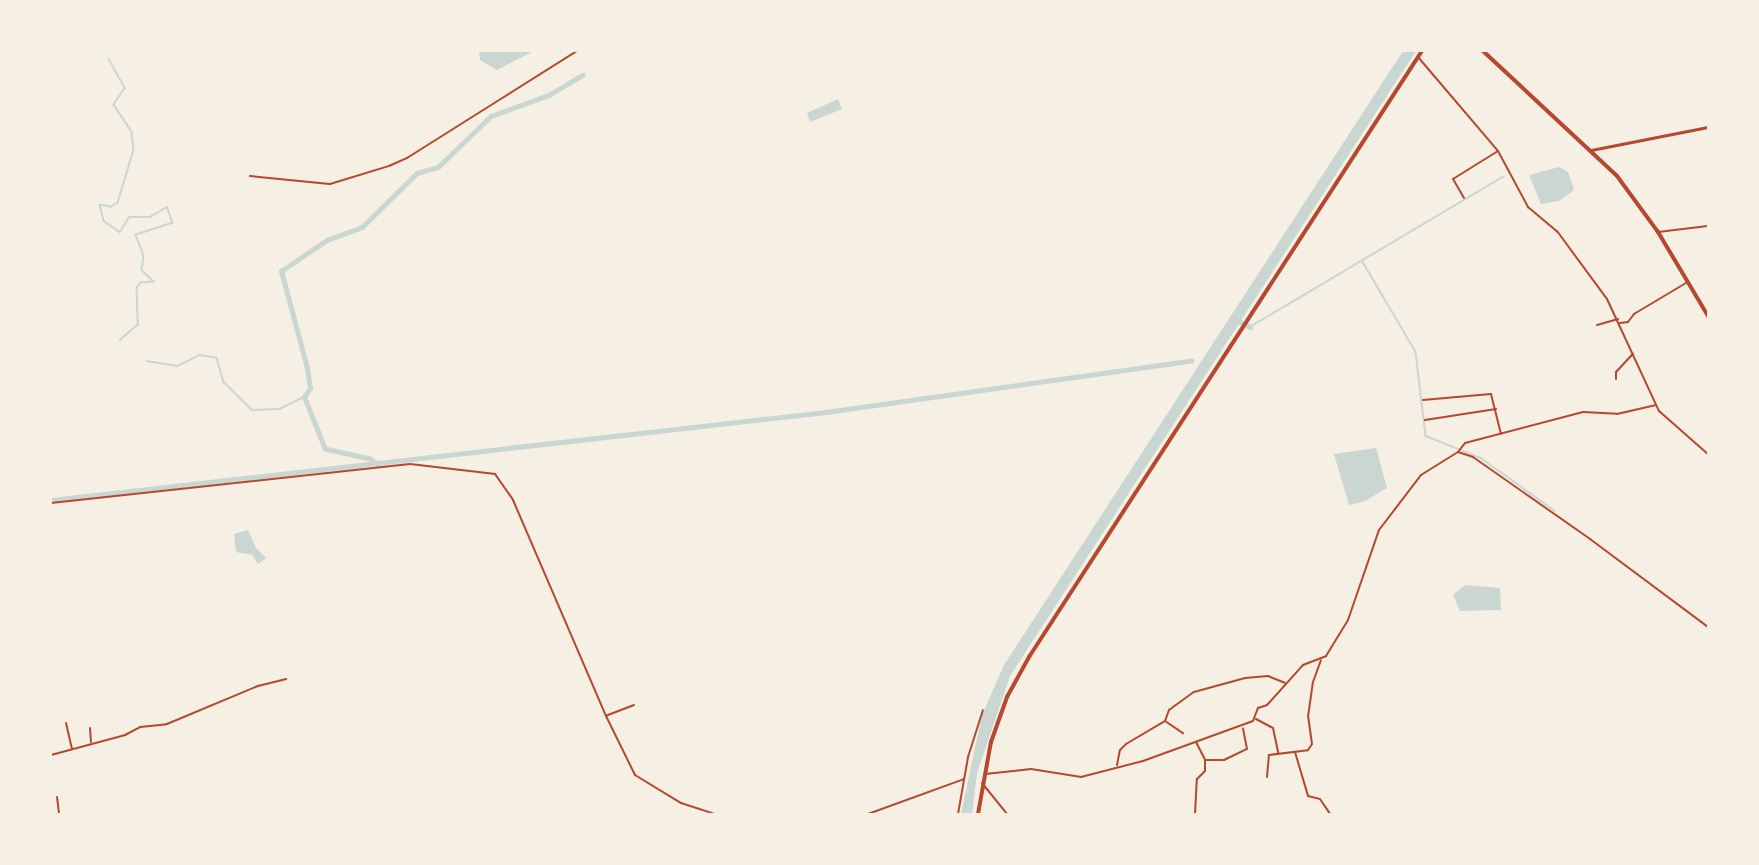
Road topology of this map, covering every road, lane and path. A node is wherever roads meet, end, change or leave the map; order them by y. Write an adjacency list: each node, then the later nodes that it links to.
1 (577, 51): 8 (street)
2 (1422, 51): 4 (main road)
3 (1483, 51): 6 (main road)
4 (1418, 57): 7 (street); 48 (main road)
5 (1708, 127): 6 (street)
6 (1591, 150): 11 (main road)
7 (1498, 151): 9 (street); 14 (street)
8 (250, 176)
9 (1464, 198)
10 (1708, 226): 11 (street)
11 (1658, 232): 12 (main road)
12 (1686, 283): 13 (main road); 15 (street)
13 (1708, 316)
14 (1618, 319): 15 (street); 16 (street)
15 (1620, 323): 17 (street)
16 (1597, 325)
17 (1633, 354): 18 (street); 20 (street)
18 (1616, 379)
19 (1423, 400): 21 (street)
20 (1655, 405): 23 (street); 25 (street)
21 (1496, 409): 22 (street); 23 (street)
22 (1425, 420)
23 (1501, 434): 24 (street)
24 (1459, 450): 27 (street); 28 (street)
25 (1708, 454)
26 (51, 503): 33 (street)
27 (1708, 627)
28 (1321, 660): 30 (street); 43 (street)
29 (286, 679): 40 (street)
30 (1285, 683): 34 (street); 35 (street)
31 (634, 705): 33 (street)
32 (983, 710): 50 (street)
33 (606, 716): 54 (street)
34 (1256, 718): 38 (street); 44 (street)
35 (1165, 721): 39 (street); 47 (street)
36 (66, 723): 42 (street)
37 (90, 728): 40 (street)
38 (1243, 728): 41 (street); 46 (street)
39 (1183, 733)
40 (91, 742): 42 (street)
41 (1196, 742): 46 (street); 47 (street)
42 (72, 748): 45 (street)
43 (1295, 752): 44 (street); 60 (street)
44 (1278, 753): 49 (street)
45 (51, 754)
46 (1205, 760): 59 (street)
47 (1117, 765): 48 (street)
48 (984, 774): 51 (main road)
49 (1267, 777)
50 (964, 778): 55 (street); 56 (street)
51 (982, 783): 57 (main road); 58 (street)
52 (57, 797): 53 (street)
53 (59, 814)
54 (715, 814)
55 (868, 814)
56 (958, 814)
57 (978, 814)
58 (1007, 814)
59 (1195, 814)
60 (1330, 814)

